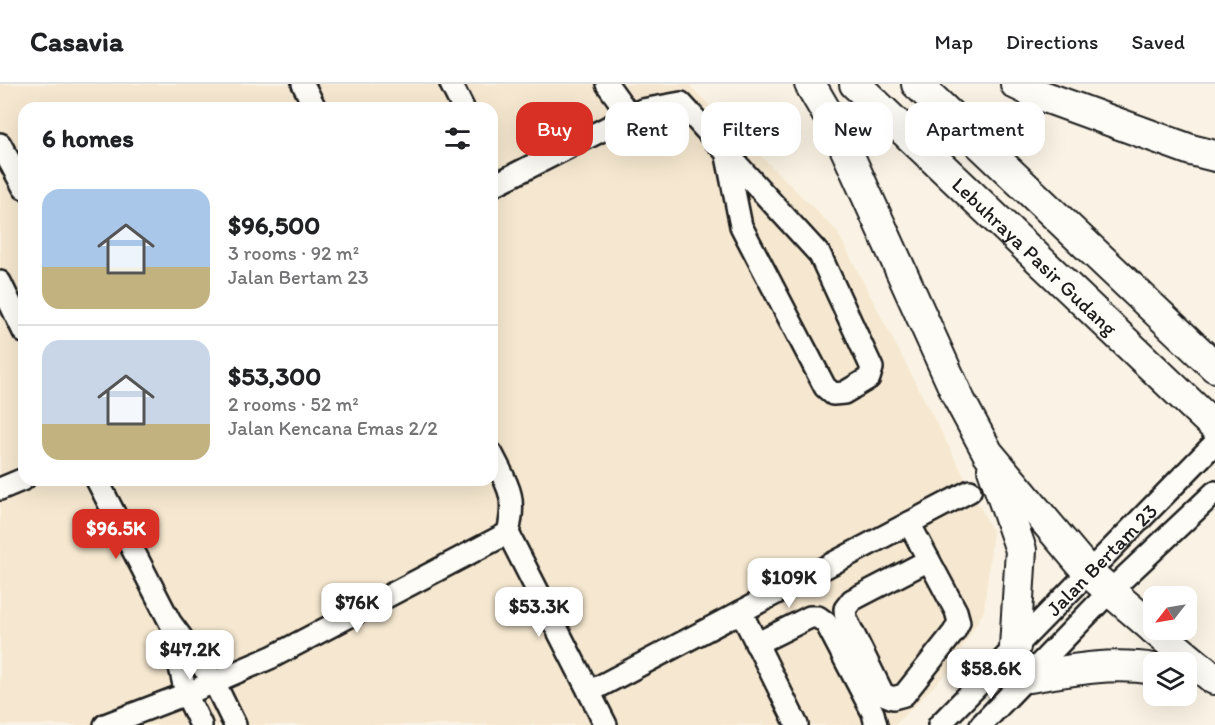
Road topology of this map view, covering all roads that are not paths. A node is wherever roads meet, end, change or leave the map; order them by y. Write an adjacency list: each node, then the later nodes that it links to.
1 (303, 84): 8 (street)
2 (451, 84): 9 (street)
3 (608, 84): 10 (street)
4 (810, 84): 24 (highway)
5 (855, 84): 22 (highway, Lebuhraya Pasir Gudang)
6 (917, 84): 21 (highway, Lebuhraya Pasir Gudang)
7 (1016, 84): 16 (highway)
8 (312, 102)
9 (460, 102)
10 (620, 102)
11 (689, 112): 12 (street)
12 (701, 126)
13 (605, 128): 17 (street)
14 (1, 149): 18 (street)
15 (727, 156): 15 (street)
16 (1207, 157)
17 (498, 177)
18 (18, 178)
19 (0, 282): 20 (street)
20 (14, 324)
21 (1215, 367)
22 (1215, 427)
23 (1215, 443): 34 (street, Jalan Bertam 23)
24 (988, 453): 34 (highway); 40 (highway)
25 (498, 466): 32 (street)
26 (18, 482): 28 (street)
27 (100, 486): 37 (street)
28 (0, 489)
29 (970, 491): 31 (street)
30 (1215, 492): 34 (street, Jalan Bertam 23)
31 (909, 523): 33 (street); 35 (street)
32 (508, 533): 44 (street); 45 (street)
33 (929, 560): 33 (street)
34 (1099, 582): 36 (highway); 40 (street, Jalan Bertam 23); 42 (street, Jalan Bertam 23)
35 (741, 612): 39 (street); 45 (street)
36 (1143, 620)
37 (170, 622): 44 (street); 46 (street)
38 (1165, 640): 43 (highway)
39 (756, 644): 51 (street); 52 (street)
40 (1015, 647): 53 (street, Jalan Bertam 23)
41 (1143, 667): 42 (highway)
42 (1029, 677): 54 (street, Jalan Bertam 23)
43 (1205, 678)
44 (214, 682): 46 (street); 49 (street)
45 (589, 692): 50 (street)
46 (186, 694): 47 (street); 48 (street)
47 (105, 725)
48 (201, 725)
49 (235, 725)
50 (606, 725)
51 (797, 725)
52 (876, 725)
53 (939, 725)
54 (981, 725)

